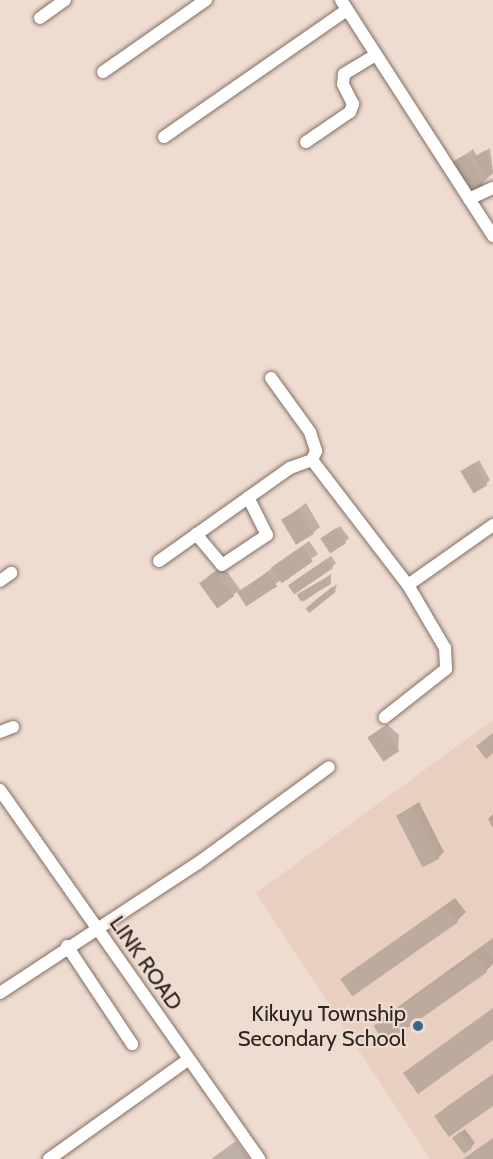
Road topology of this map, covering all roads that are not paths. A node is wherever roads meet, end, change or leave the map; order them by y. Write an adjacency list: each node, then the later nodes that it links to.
1 (65, 0): 4 (street)
2 (206, 0): 6 (street)
3 (344, 5): 5 (street); 7 (street)
4 (40, 18)
5 (376, 55): 8 (street); 10 (street)
6 (103, 72)
7 (164, 137)
8 (306, 142)
9 (493, 188): 10 (street)
10 (469, 199): 11 (street)
11 (493, 236)
12 (271, 378): 13 (street)
13 (312, 460): 14 (street); 20 (street)
14 (248, 498): 16 (street); 16 (street)
15 (493, 525): 20 (street)
16 (196, 534): 17 (street)
17 (159, 561)
18 (11, 573): 19 (street)
19 (0, 580)
20 (408, 585): 21 (street)
21 (385, 717)
22 (13, 727): 23 (street)
23 (0, 732)
24 (329, 767): 26 (street)
25 (0, 790): 26 (street, LINK ROAD)
26 (95, 927): 27 (street); 30 (street, LINK ROAD)
27 (67, 946): 28 (street); 29 (street)
28 (0, 993)
29 (132, 1044)
30 (189, 1060): 31 (street); 32 (street, LINK ROAD)
31 (49, 1159)
32 (259, 1159)

